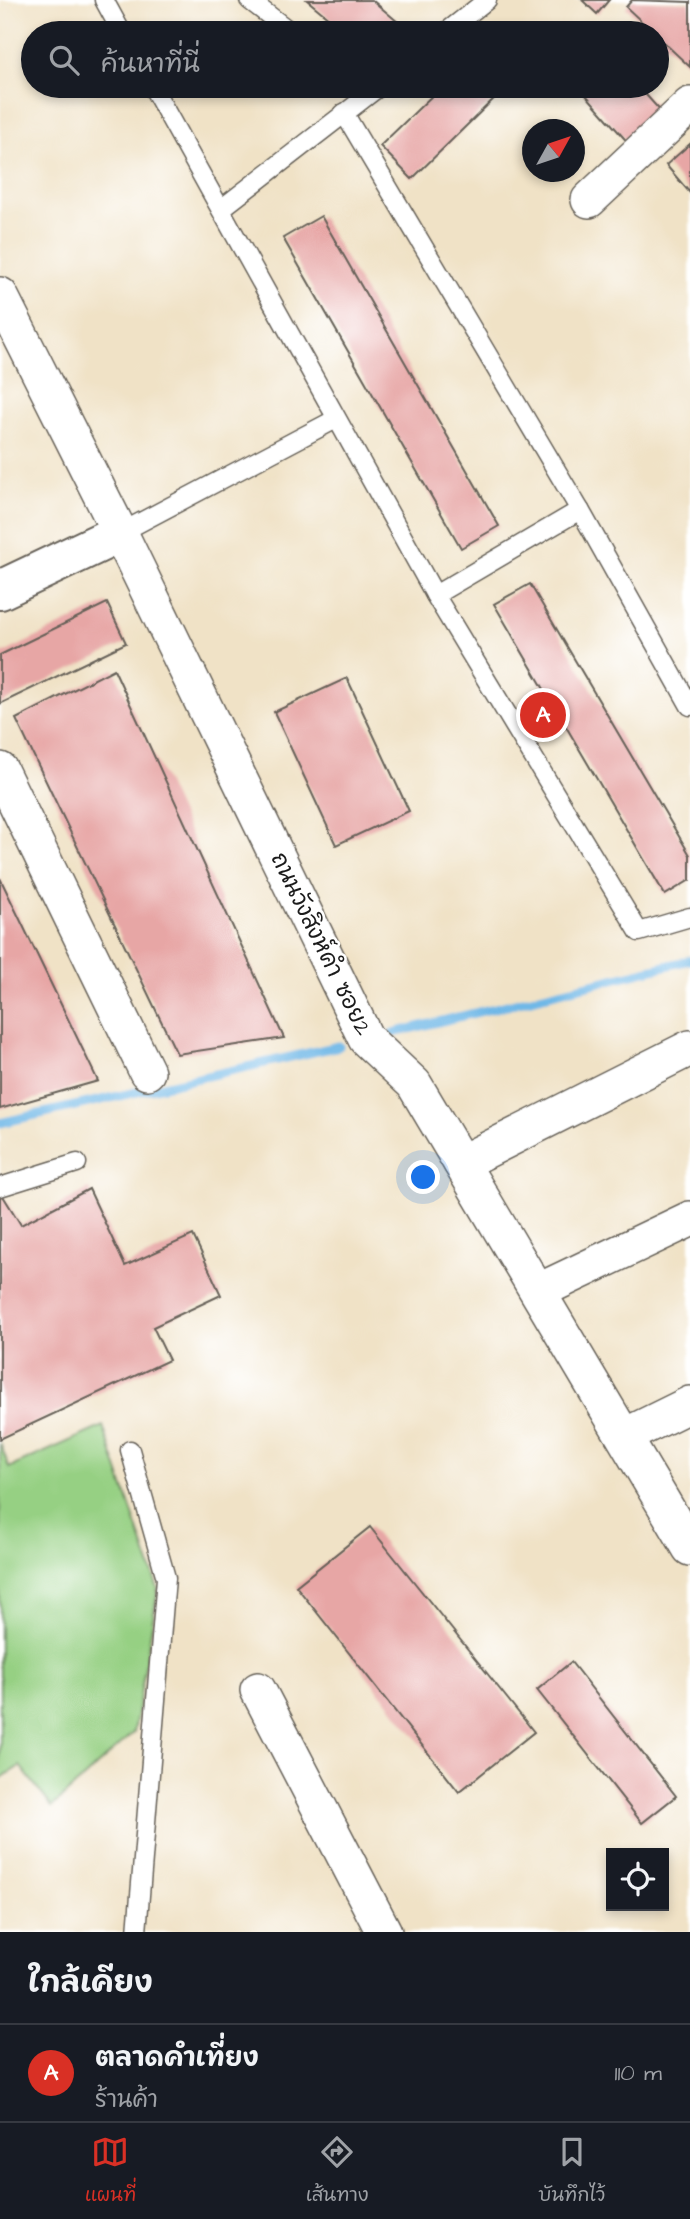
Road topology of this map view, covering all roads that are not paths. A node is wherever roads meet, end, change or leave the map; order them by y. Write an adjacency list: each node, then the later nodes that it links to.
1 (104, 0): 4 (lane)
2 (250, 0): 5 (lane)
3 (487, 0): 6 (lane)
4 (115, 21)
5 (277, 21)
6 (460, 21)
7 (159, 98): 12 (lane)
8 (360, 98): 10 (lane)
9 (690, 105): 11 (street)
10 (344, 113): 12 (lane); 15 (lane)
11 (589, 200)
12 (221, 209): 14 (lane)
13 (0, 295): 16 (street, ถนนวังสิงห์คำ ซอย2)
14 (336, 419): 16 (lane); 18 (lane)
15 (580, 510): 18 (lane); 19 (lane)
16 (120, 533): 17 (street); 25 (street, ถนนวังสิงห์คำ ซอย2)
17 (0, 590)
18 (435, 595): 21 (lane)
19 (690, 706)
20 (0, 769): 23 (street)
21 (690, 917)
22 (690, 1048): 25 (street)
23 (147, 1072)
24 (77, 1163): 26 (lane)
25 (461, 1163): 28 (street, ถนนวังสิงห์คำ ซอย2)
26 (0, 1187)
27 (690, 1219): 28 (street)
28 (539, 1292): 30 (street, ถนนวังสิงห์คำ ซอย2)
29 (690, 1404): 30 (street)
30 (625, 1436): 32 (street, ถนนวังสิงห์คำ ซอย2)
31 (130, 1450): 34 (lane)
32 (690, 1548)
33 (258, 1690): 35 (street)
34 (137, 1932)
35 (384, 1932)

